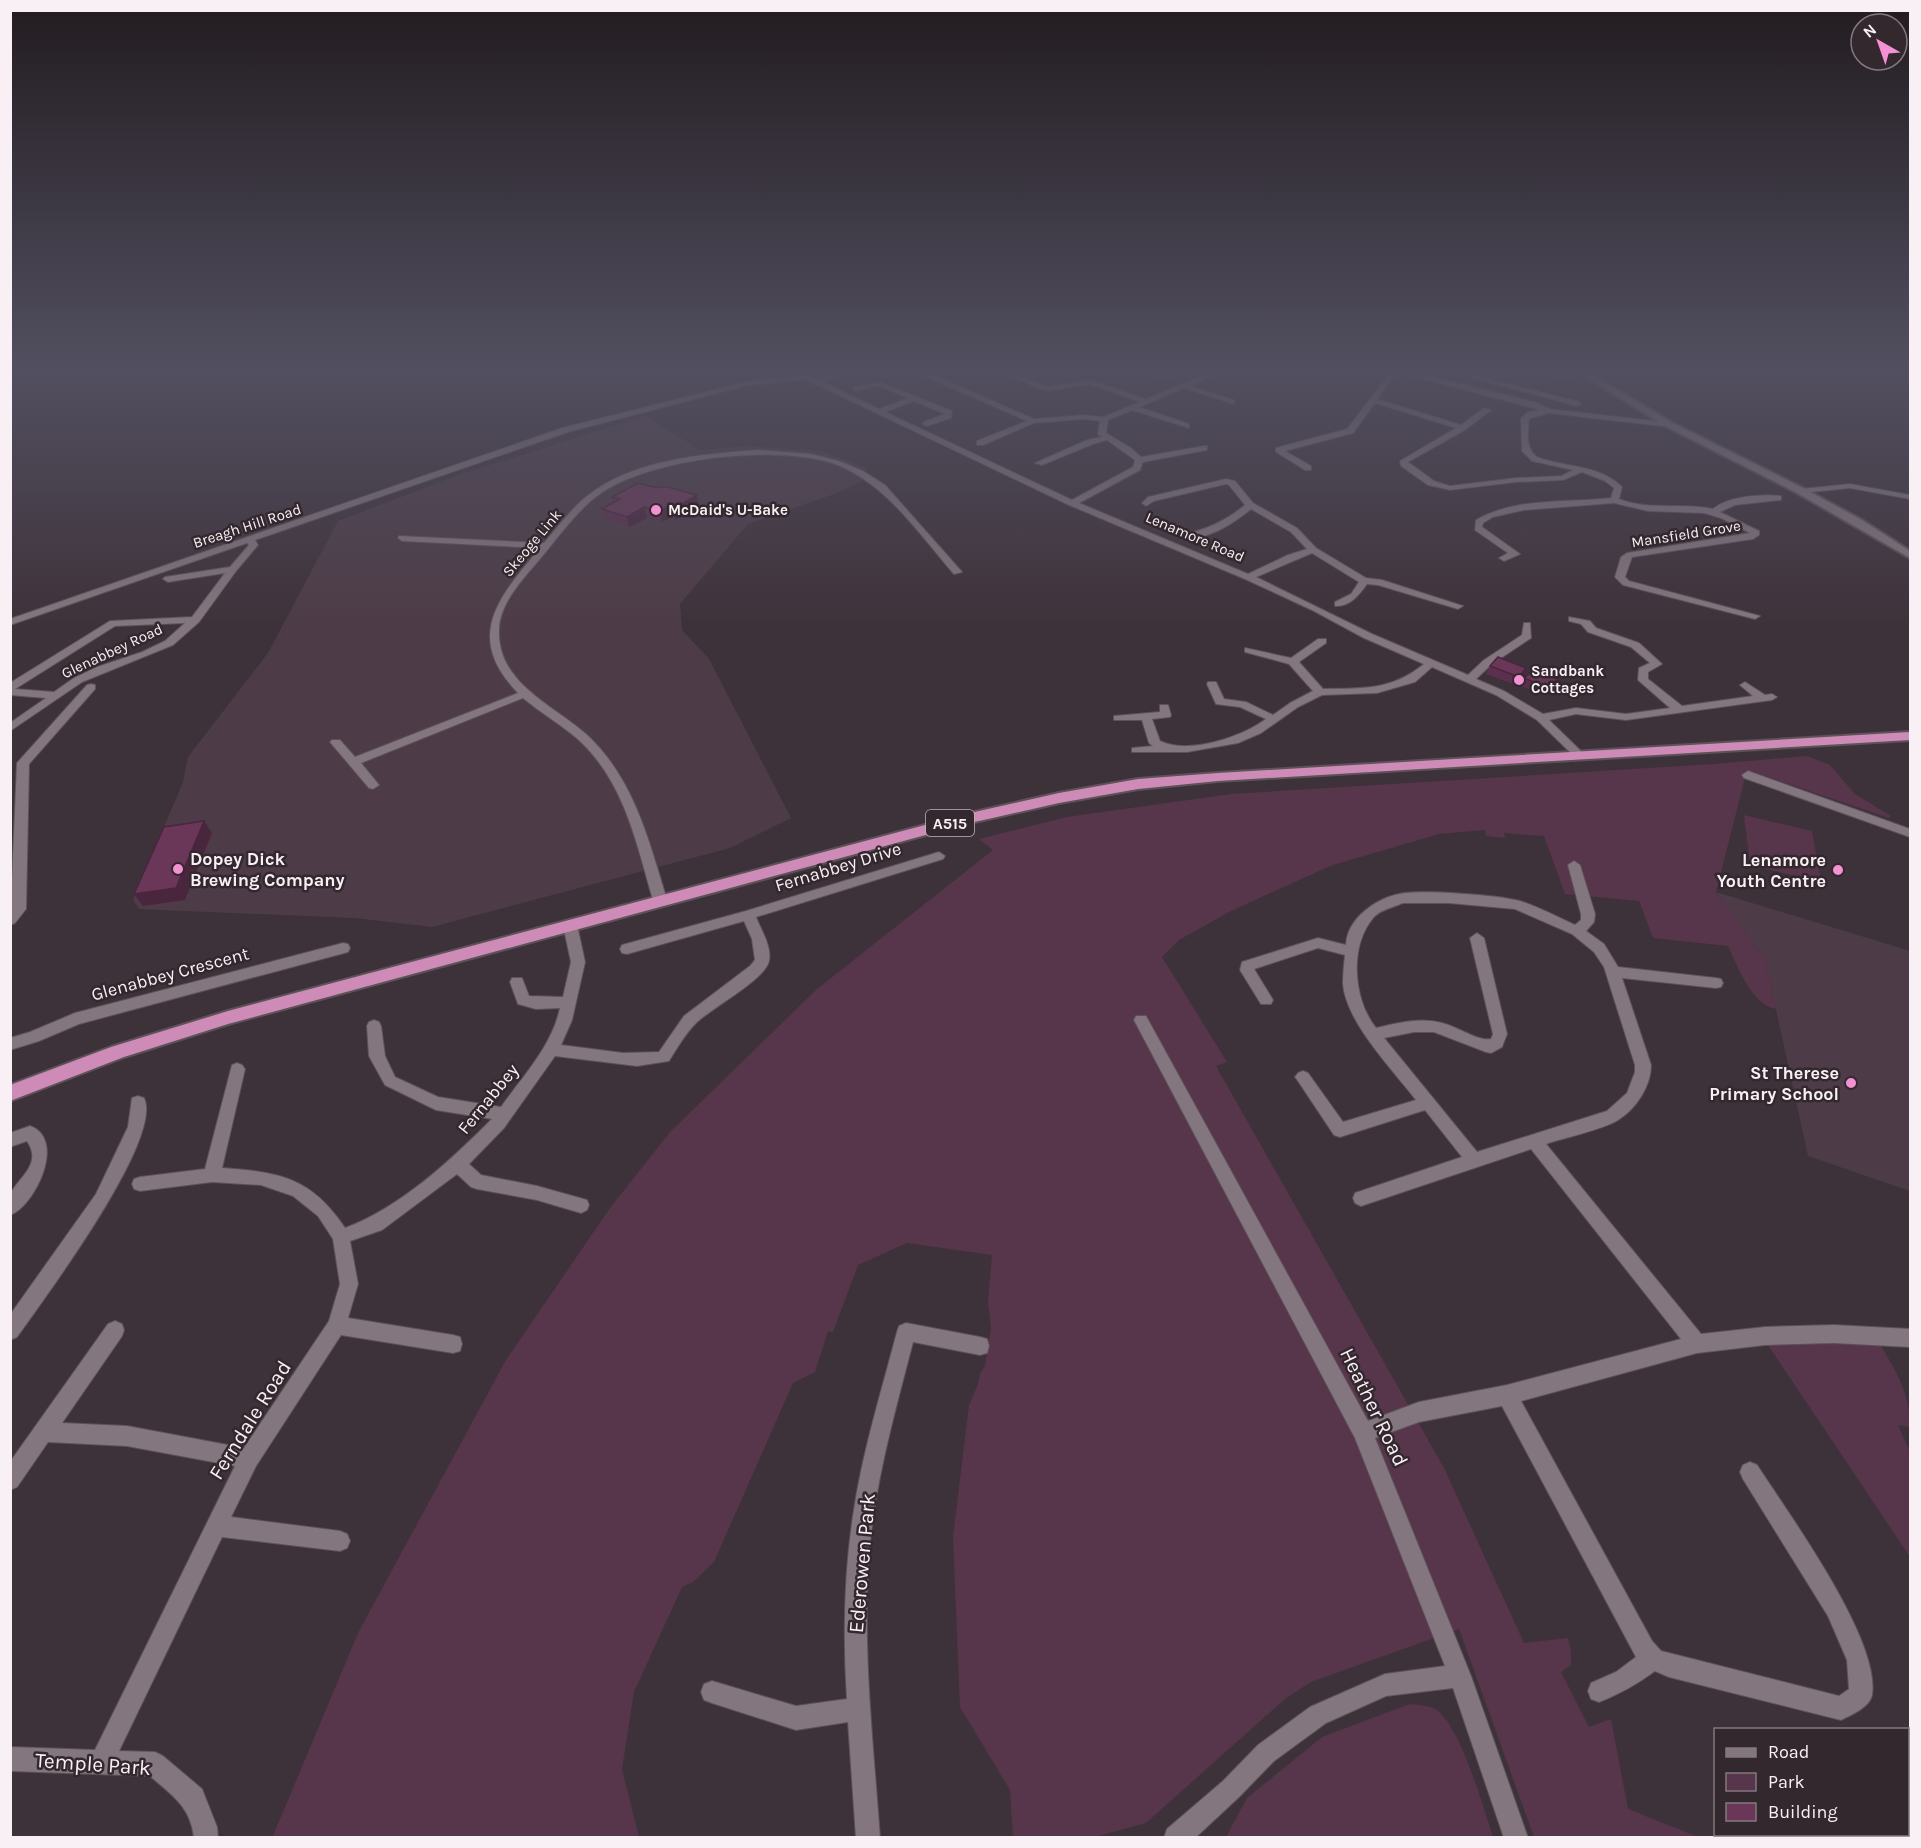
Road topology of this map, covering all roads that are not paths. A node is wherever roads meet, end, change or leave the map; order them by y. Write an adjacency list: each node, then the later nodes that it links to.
1 (501, 452): 26 (street, Breagh Hill Road)
2 (771, 452): 27 (street, Skeoge Link)
3 (776, 452): 32 (street, Skeoge Link)
4 (963, 452): 21 (street, Lenamore Road)
5 (1065, 452): 13 (street)
6 (1131, 452): 12 (street)
7 (1181, 452): 12 (street)
8 (1283, 452): 14 (street)
9 (1419, 452): 15 (street)
10 (1527, 452): 15 (street)
11 (1724, 452): 16 (street)
12 (1140, 460): 21 (street)
13 (1039, 463)
14 (1308, 468)
15 (1582, 469): 19 (street)
16 (1801, 491): 17 (street); 29 (street)
17 (1911, 497)
18 (1778, 498): 23 (street, Mansfield Grove)
19 (1615, 500): 23 (street, Mansfield Grove); 30 (street, Mansfield Grove)
20 (1146, 502): 22 (street)
21 (1072, 503): 33 (street, Lenamore Road)
22 (1250, 505): 24 (street); 28 (street)
23 (1715, 512): 38 (street, Mansfield Grove)
24 (1186, 537)
25 (402, 538): 27 (street)
26 (249, 539): 31 (street, Glenabbey Road); 41 (street, Breagh Hill Road)
27 (547, 546): 53 (street, Skeoge Link)
28 (1313, 550): 33 (street); 35 (street)
29 (1911, 555)
30 (1504, 558)
31 (233, 569): 34 (street); 40 (street, Glenabbey Road)
32 (957, 572)
33 (1248, 577): 46 (street, Lenamore Road)
34 (168, 579)
35 (1364, 581): 36 (street); 37 (street)
36 (1338, 604)
37 (1458, 606)
38 (1755, 616)
39 (1572, 619): 56 (street)
40 (196, 620): 51 (street); 54 (street, Glenabbey Road)
41 (10, 622)
42 (1527, 625): 47 (street)
43 (1322, 642): 45 (street)
44 (1249, 650): 45 (street)
45 (1293, 662): 52 (street)
46 (1431, 663): 47 (street, Lenamore Road); 52 (street)
47 (1470, 679): 59 (street, Lenamore Road)
48 (1212, 684): 60 (street)
49 (1744, 685): 56 (street)
50 (91, 687): 71 (street)
51 (10, 690): 54 (street)
52 (1320, 692): 60 (street)
53 (524, 694): 67 (street); 74 (street, Skeoge Link)
54 (55, 695): 61 (street, Glenabbey Road)
55 (1164, 707): 57 (street)
56 (1680, 710): 59 (street)
57 (1146, 716): 58 (street); 64 (street)
58 (1118, 718)
59 (1541, 718): 66 (street, Lenamore Road)
60 (1274, 719): 64 (street)
61 (10, 728)
62 (1911, 736): 66 (highway, A515)
63 (336, 742): 67 (street)
64 (1165, 748): 65 (street)
65 (1136, 750)
66 (1581, 757): 74 (highway, A515)
67 (354, 762): 69 (street)
68 (1748, 775): 70 (street)
69 (373, 785)
70 (1911, 833)
71 (15, 847): 76 (street)
72 (939, 856): 75 (street, Fernabbey Drive)
73 (1574, 865): 78 (street)
74 (660, 900): 77 (highway, A515)
75 (748, 915): 81 (street, Fernabbey Drive); 92 (street)
76 (10, 920)
77 (570, 926): 87 (street, Fernabbey); 95 (highway, A515)
78 (1577, 931): 82 (street); 83 (street)
79 (1477, 938): 90 (street)
80 (333, 947): 91 (street, Glenabbey Crescent)
81 (627, 949)
82 (1352, 952): 86 (street); 90 (street)
83 (1613, 972): 85 (street); 100 (street)
84 (517, 982): 87 (street)
85 (1716, 983)
86 (1266, 1000)
87 (570, 1002): 92 (street, Fernabbey)
88 (1141, 1020): 118 (street, Heather Road)
89 (374, 1026): 98 (street)
90 (1372, 1035): 97 (street)
91 (10, 1044)
92 (550, 1050): 98 (street, Fernabbey)
93 (237, 1069): 103 (street)
94 (1303, 1077): 97 (street)
95 (10, 1093)
96 (138, 1103): 111 (street)
97 (1426, 1103): 101 (street)
98 (505, 1114): 102 (street, Fernabbey)
99 (10, 1140): 107 (street)
100 (1533, 1140): 101 (street); 114 (street)
101 (1474, 1160): 105 (street)
102 (458, 1164): 106 (street); 108 (street, Fernabbey)
103 (212, 1175): 104 (street, Ferndale Road); 108 (street, Ferndale Road)
104 (140, 1184)
105 (1361, 1198)
106 (581, 1205)
107 (10, 1208)
108 (341, 1237): 109 (street, Ferndale Road)
109 (337, 1325): 113 (street); 119 (street, Ferndale Road)
110 (115, 1330): 117 (street)
111 (10, 1331)
112 (1911, 1338): 114 (street)
113 (453, 1344)
114 (1697, 1344): 116 (street)
115 (980, 1346): 128 (street, Ederowen Park)
116 (1507, 1395): 118 (street); 124 (street)
117 (43, 1432): 119 (street); 121 (street)
118 (1363, 1432): 125 (street, Heather Road)
119 (249, 1459): 122 (street, Ferndale Road)
120 (1750, 1472): 124 (street)
121 (10, 1480)
122 (216, 1526): 123 (street); 130 (street, Ferndale Road)
123 (340, 1541)
124 (1653, 1659): 126 (street)
125 (1460, 1676): 133 (street); 134 (street, Heather Road)
126 (1599, 1691)
127 (712, 1692): 128 (street)
128 (860, 1708): 132 (street, Ederowen Park)
129 (10, 1759): 130 (street, Temple Park)
130 (102, 1761): 131 (street, Temple Park)
131 (206, 1838)
132 (868, 1838)
133 (1176, 1838)
134 (1516, 1838)

